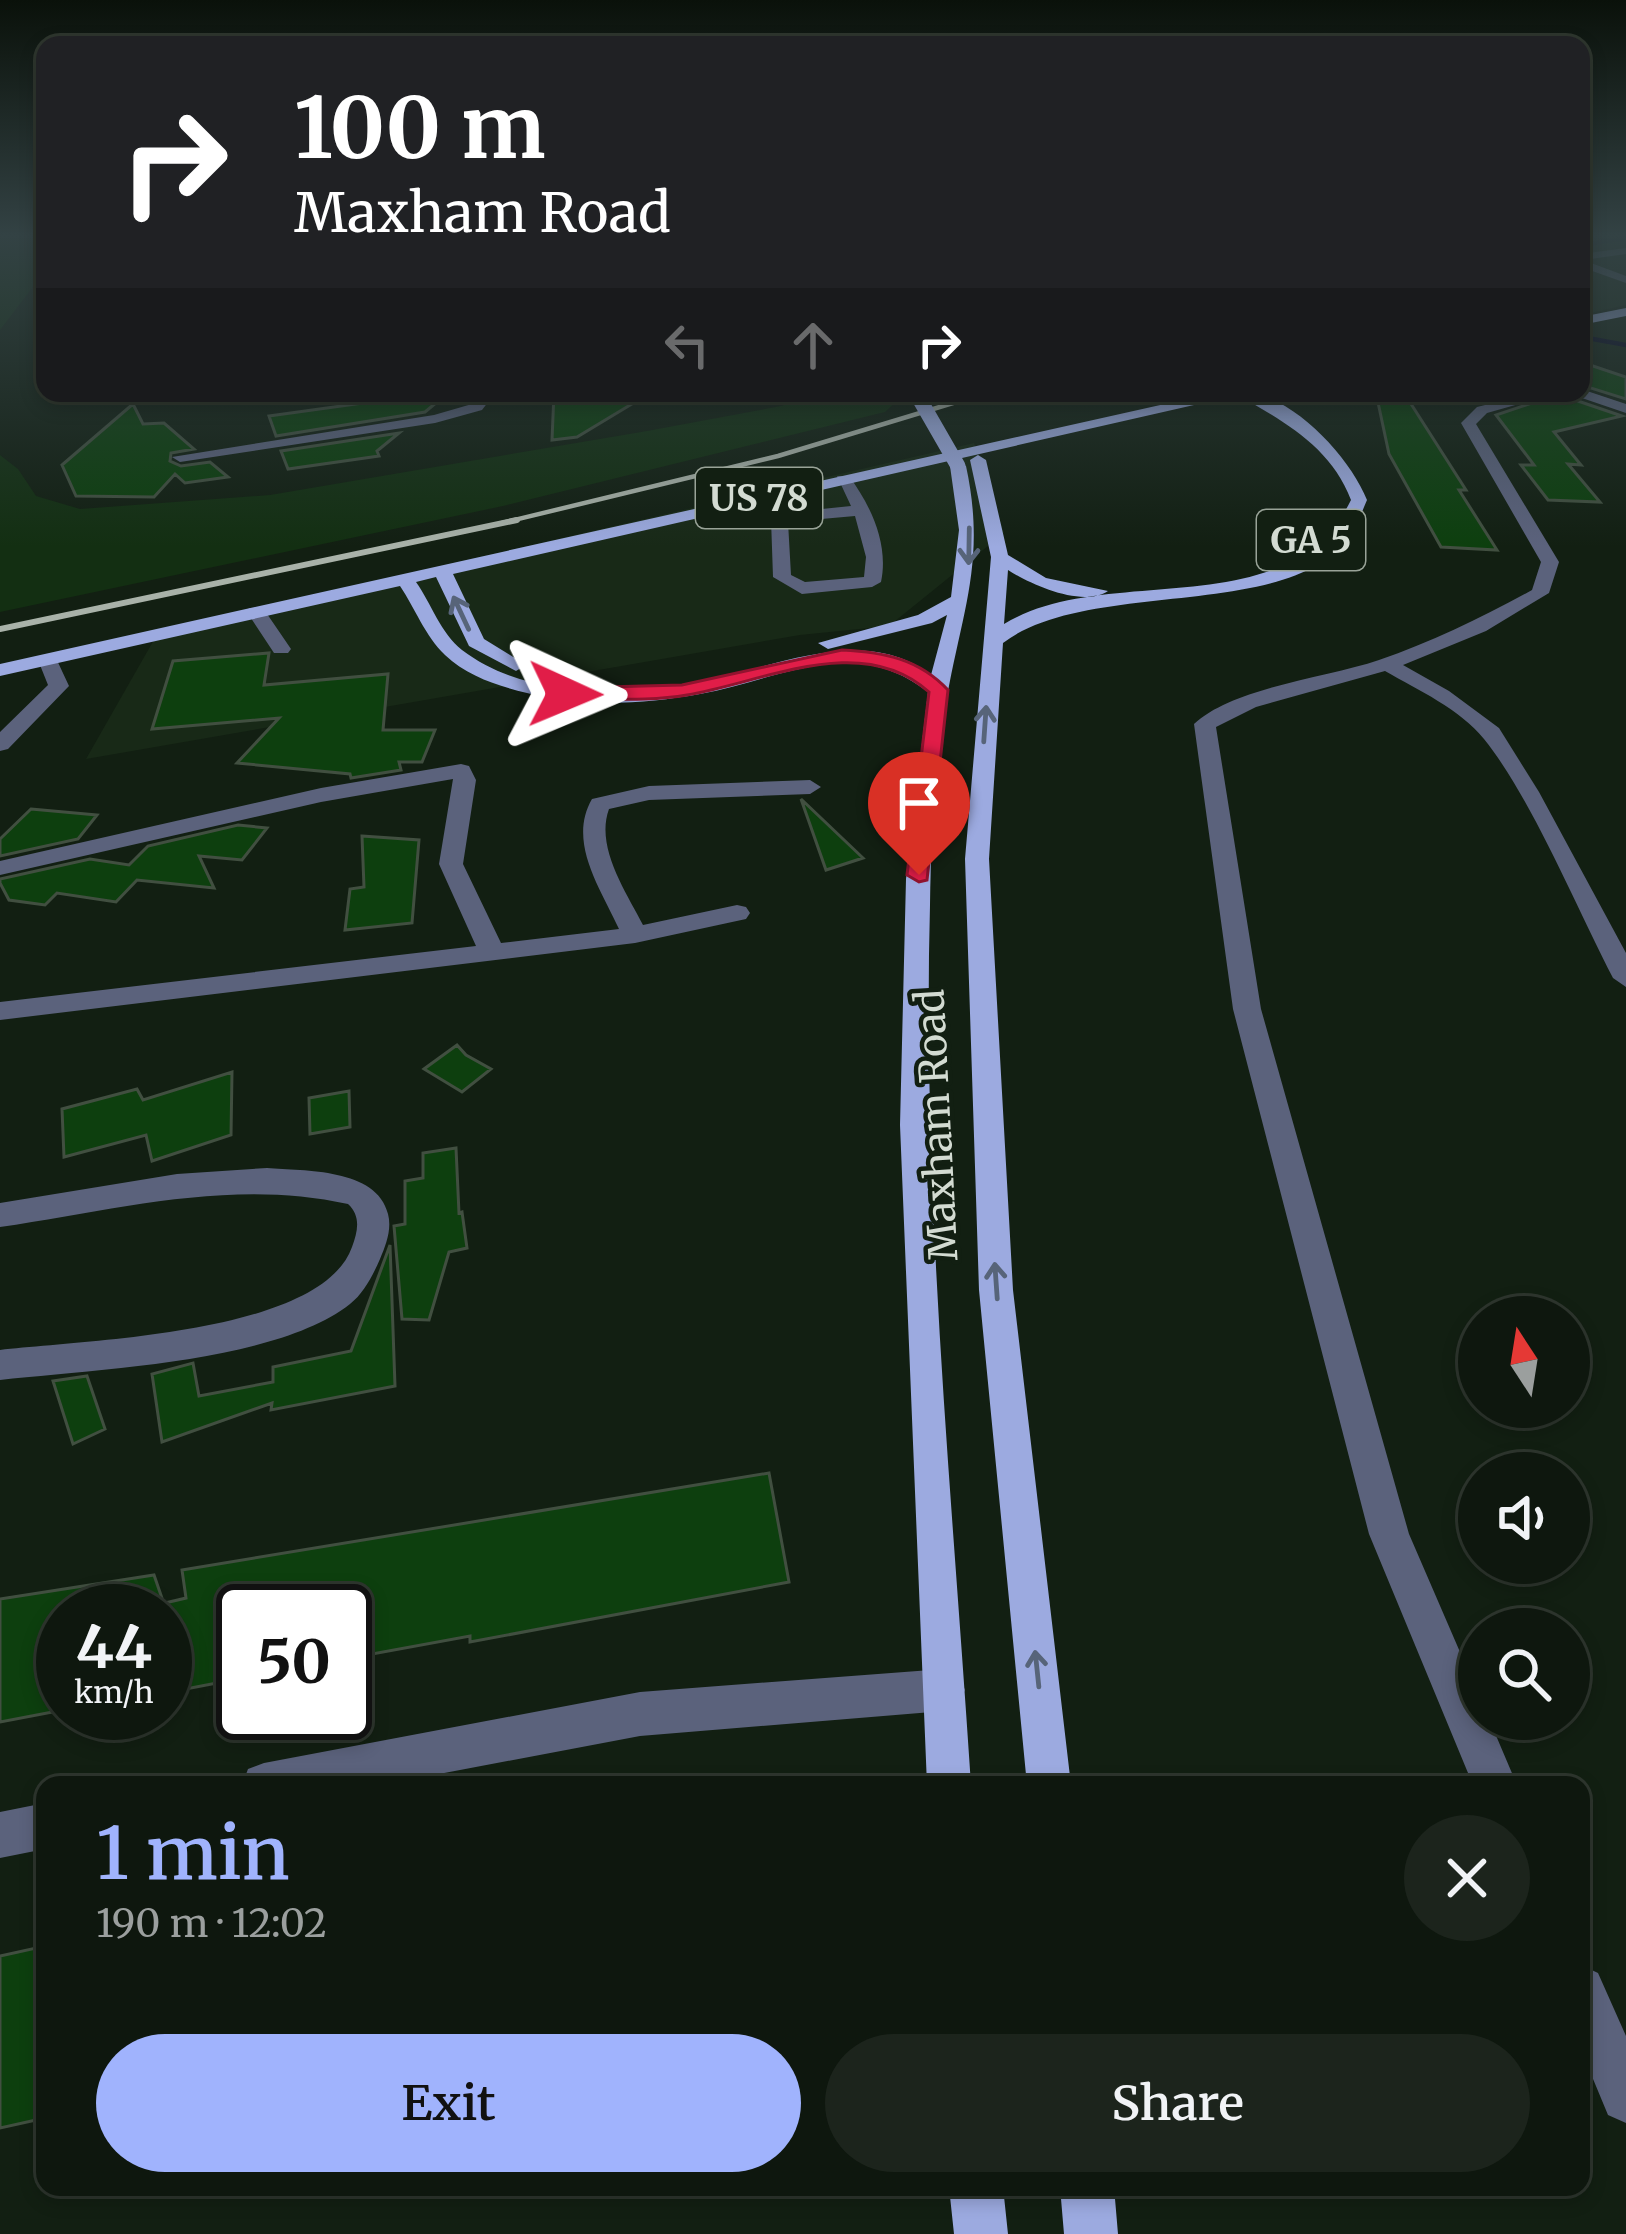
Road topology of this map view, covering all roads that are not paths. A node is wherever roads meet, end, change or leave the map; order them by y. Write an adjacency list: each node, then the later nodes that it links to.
1 (1590, 396): 8 (street)
2 (921, 402): 18 (main road, Maxham Road, one-way to 18, bridge)
3 (1197, 402): 11 (main road, US 78)
4 (1245, 402): 15 (main road, GA 5)
5 (1250, 402): 20 (main road)
6 (1514, 402): 23 (street)
7 (486, 403): 10 (street)
8 (1626, 409)
9 (965, 436): 15 (main road, Maxham Road)
10 (180, 457)
11 (843, 479): 12 (main road, US 78); 13 (street)
12 (756, 499): 14 (street); 16 (main road, US 78)
13 (861, 509): 14 (street); 14 (street)
14 (779, 518)
15 (1000, 557): 20 (main road, Maxham Road)
16 (442, 570): 17 (main road, US 78); 18 (main road, one-way to 16)
17 (404, 579): 19 (main road, US 78); 25 (main road)
18 (962, 599): 25 (main road, Maxham Road)
19 (256, 612): 21 (street); 22 (main road, US 78)
20 (994, 641): 39 (main road, Maxham Road, one-way to 20)
21 (281, 649)
22 (47, 660): 24 (main road, US 78); 26 (street)
23 (1387, 664): 32 (street); 40 (street)
24 (0, 670)
25 (938, 690): 36 (main road, Maxham Road)
26 (0, 744)
27 (810, 787): 30 (street)
28 (0, 868): 31 (street)
29 (737, 913): 30 (street)
30 (635, 935): 31 (street)
31 (490, 950): 33 (street)
32 (1626, 978)
33 (0, 1011)
34 (0, 1215): 35 (street)
35 (0, 1365)
36 (944, 1690): 37 (street); 38 (main road, Maxham Road)
37 (312, 1776)
38 (949, 1776)
39 (1048, 1776)
40 (1491, 1776)
41 (36, 1828): 42 (street)
42 (0, 1834)
43 (1590, 2011): 44 (street)
44 (1626, 2097)
45 (977, 2196): 47 (main road)
46 (1088, 2196): 48 (main road)
47 (981, 2234)
48 (1091, 2234)

